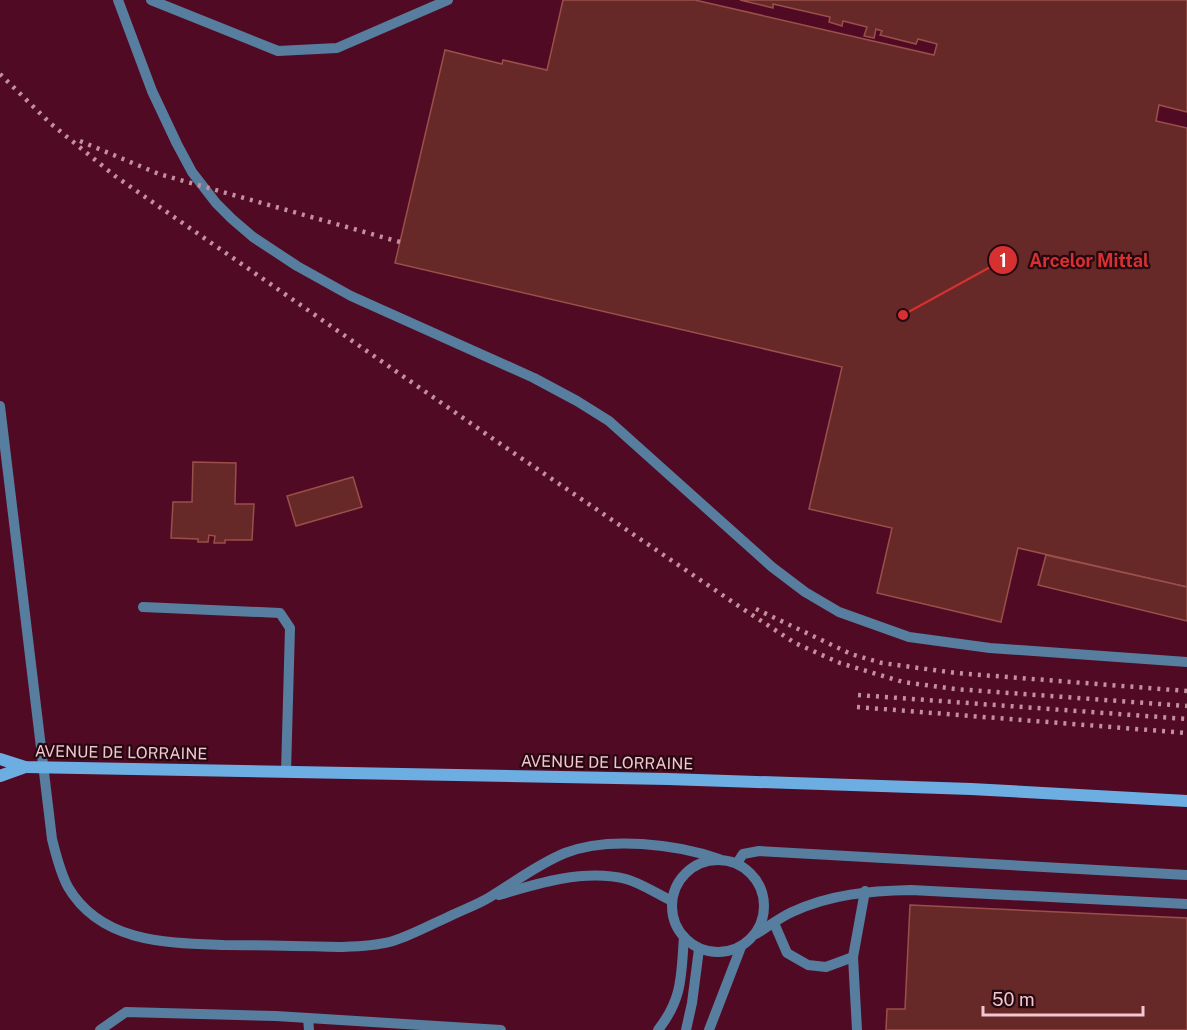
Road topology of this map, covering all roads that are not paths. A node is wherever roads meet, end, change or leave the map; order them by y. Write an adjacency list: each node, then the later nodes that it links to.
1 (118, 0): 6 (lane)
2 (151, 0): 3 (lane)
3 (448, 0)
4 (0, 406): 16 (lane)
5 (143, 607): 9 (lane)
6 (1187, 662)
7 (0, 759): 8 (main road, AVENUE DE LORRAINE)
8 (25, 767): 9 (main road, AVENUE DE LORRAINE); 10 (main road, AVENUE DE LORRAINE)
9 (286, 772): 11 (main road, AVENUE DE LORRAINE)
10 (0, 776)
11 (1187, 801)
12 (719, 859): 13 (lane); 16 (lane); 17 (lane)
13 (737, 863): 14 (lane); 20 (lane)
14 (1187, 874)
15 (866, 891): 18 (lane); 19 (lane); 24 (lane)
16 (487, 898): 17 (lane)
17 (672, 901): 21 (lane)
18 (1187, 904)
19 (774, 922): 20 (lane); 24 (lane)
20 (756, 934): 22 (lane)
21 (684, 937): 23 (lane); 29 (lane)
22 (741, 947): 23 (lane); 31 (lane)
23 (699, 949): 30 (lane)
24 (853, 957): 32 (lane)
25 (308, 1018): 26 (lane); 27 (lane); 28 (lane)
26 (100, 1030)
27 (309, 1030)
28 (501, 1030)
29 (658, 1030)
30 (686, 1030)
31 (709, 1030)
32 (857, 1030)

